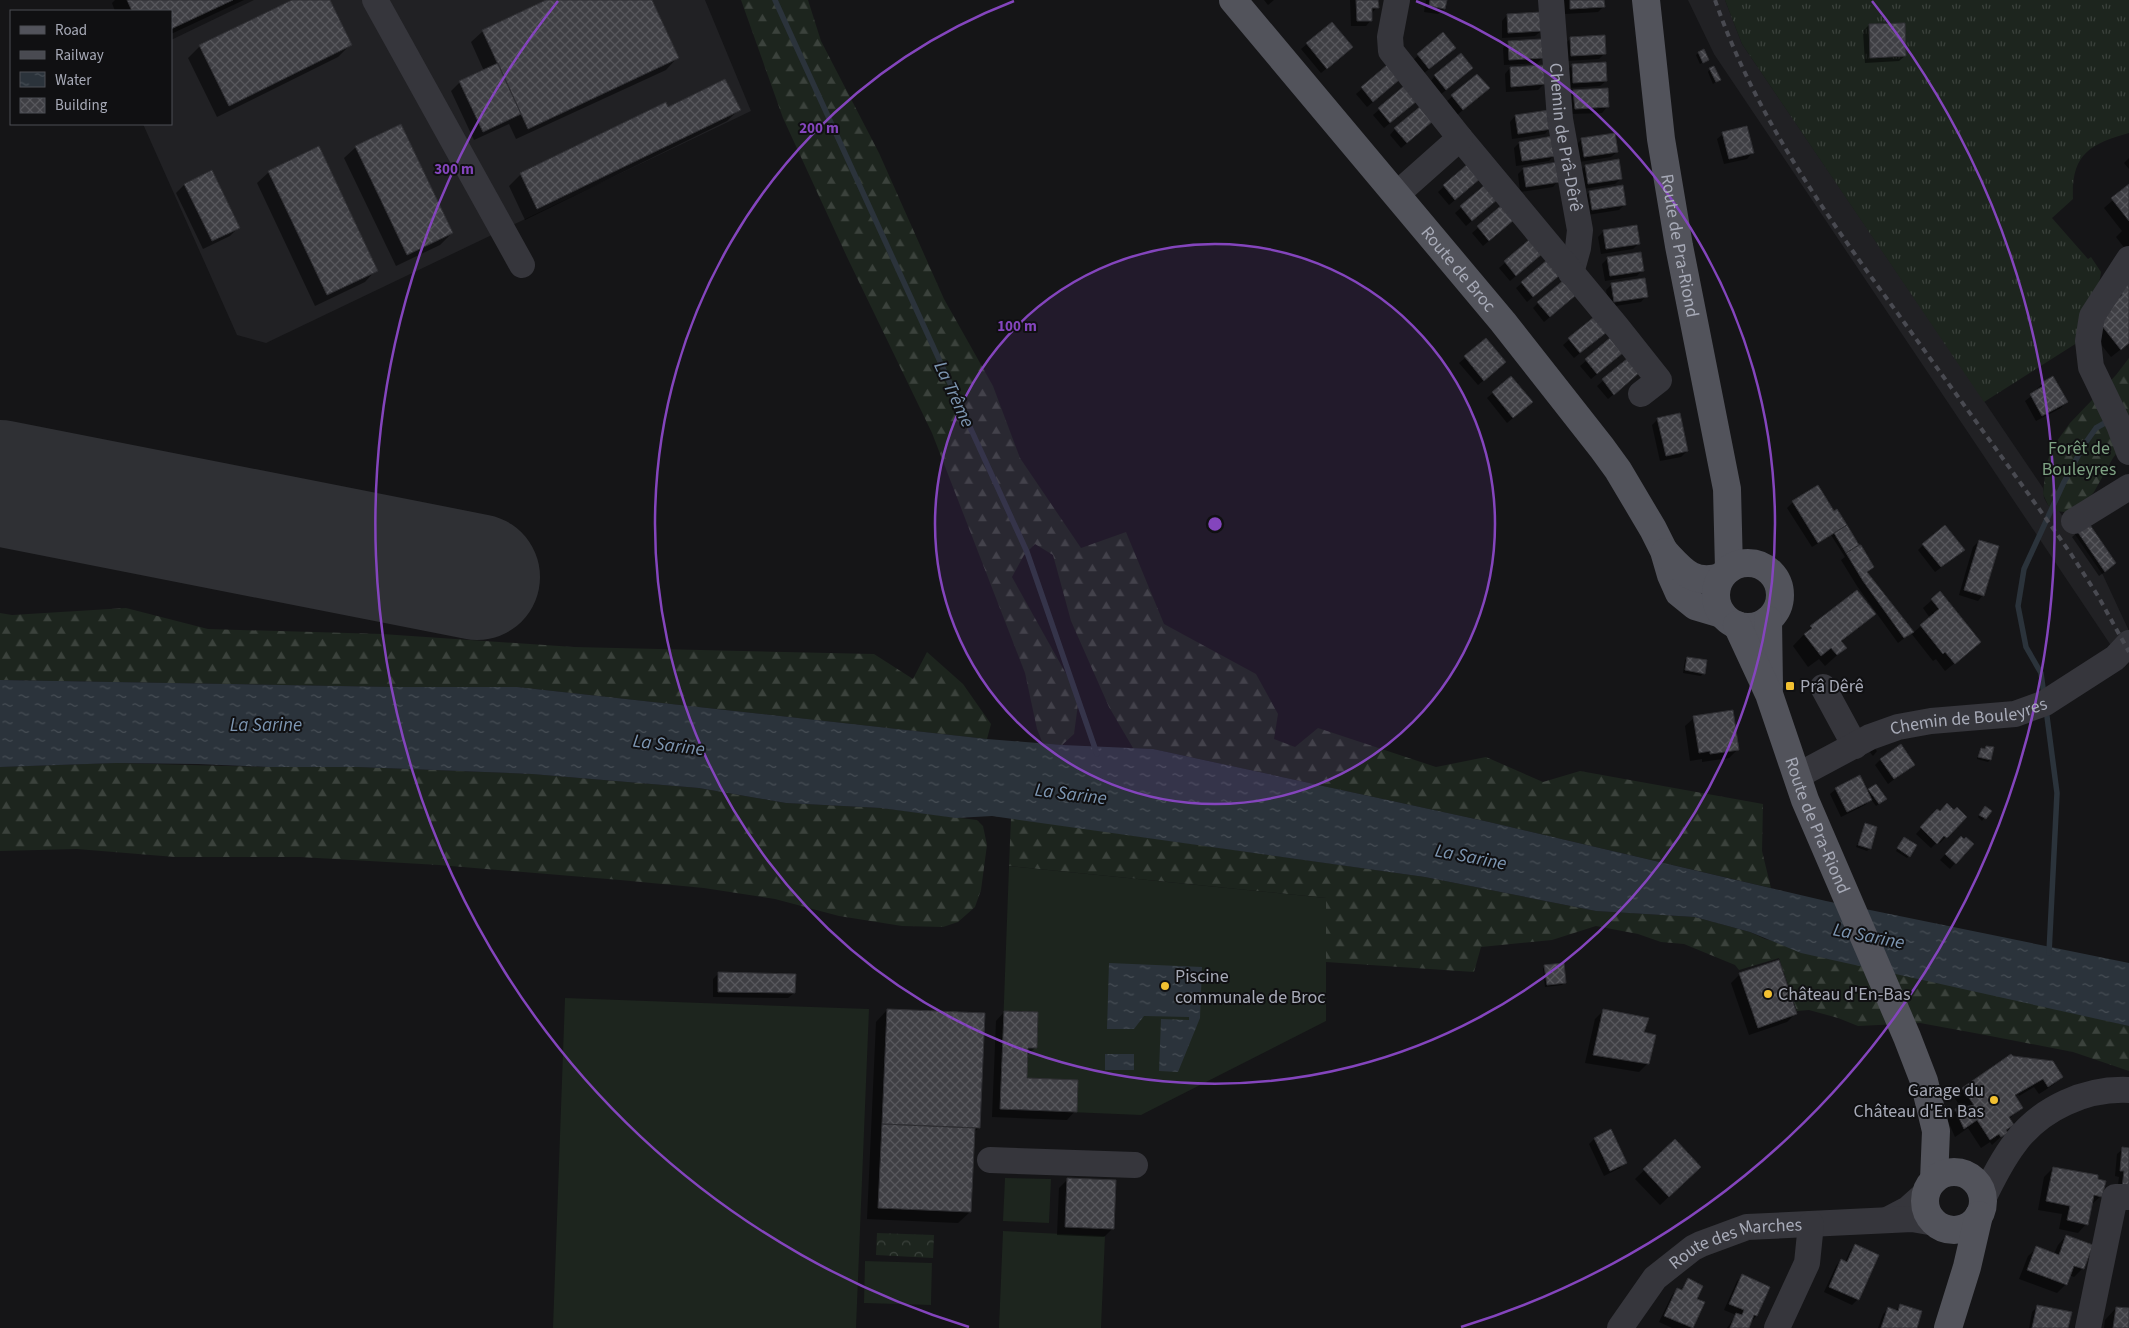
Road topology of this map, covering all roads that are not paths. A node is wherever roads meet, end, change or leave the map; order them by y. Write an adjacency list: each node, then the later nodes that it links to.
1 (375, 0): 9 (street)
2 (1233, 0): 7 (main road, Route de Broc)
3 (1397, 0): 6 (street)
4 (1552, 0): 10 (street, Chemin de Prâ-Dêrê)
5 (1646, 0): 14 (main road, Route de Pra-Riond)
6 (1460, 138): 7 (street); 10 (street)
7 (1397, 194): 16 (main road, Route de Broc)
8 (2129, 259): 12 (street)
9 (522, 265)
10 (1571, 272): 11 (street)
11 (1641, 394)
12 (2129, 452)
13 (2129, 487): 15 (street)
14 (1727, 489): 17 (main road, Route de Pra-Riond); 18 (main road, Route de Pra-Riond)
15 (2074, 521)
16 (1664, 551): 18 (main road, Route de Broc); 19 (main road, Route de Broc)
17 (1762, 566): 18 (main road); 20 (main road, Route de Pra-Riond)
18 (1725, 573): 19 (main road, Route de Pra-Riond)
19 (1729, 619): 20 (main road); 23 (main road, Route de Pra-Riond)
20 (1768, 620): 23 (main road, Route de Pra-Riond)
21 (2129, 642): 24 (street, Chemin de Bouleyres)
22 (1823, 687): 24 (street)
23 (1769, 694): 25 (main road, Route de Pra-Riond)
24 (1855, 746): 25 (street, Chemin de Bouleyres)
25 (1797, 776): 27 (main road, Route de Pra-Riond)
26 (2129, 1090): 31 (street)
27 (1935, 1120): 30 (main road); 31 (main road)
28 (990, 1160): 29 (street)
29 (1135, 1165)
30 (1930, 1187): 31 (main road); 33 (street, Route des Marches); 35 (main road)
31 (1975, 1192): 35 (main road); 36 (main road)
32 (2129, 1197): 39 (street)
33 (1886, 1220): 34 (street, Route des Marches); 35 (street, Route des Marches)
34 (1811, 1224): 37 (street, Route des Marches); 38 (street)
35 (1941, 1226): 36 (main road)
36 (1951, 1318)
37 (1620, 1328)
38 (1777, 1328)
39 (2088, 1328)

